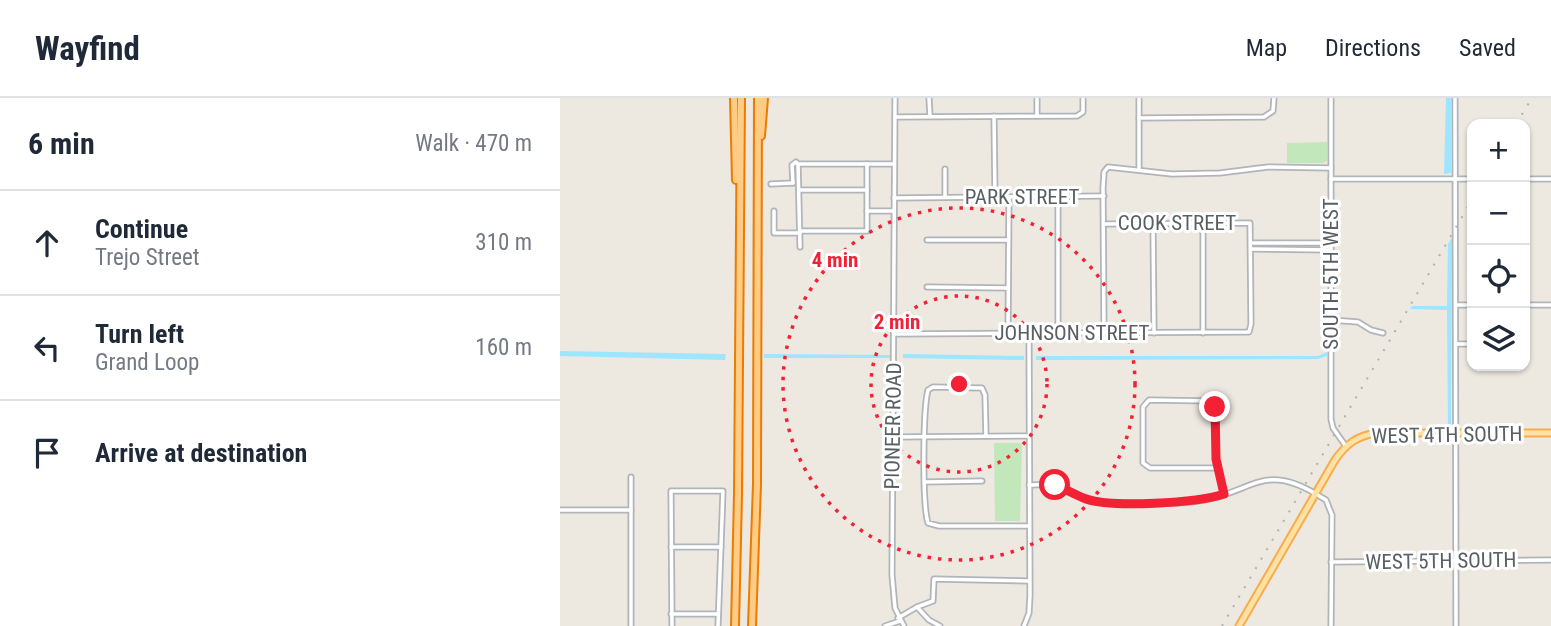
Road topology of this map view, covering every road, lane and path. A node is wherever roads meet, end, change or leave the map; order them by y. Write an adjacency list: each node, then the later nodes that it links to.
1 (734, 98): 53 (highway)
2 (741, 98): 53 (highway)
3 (758, 98): 32 (highway)
4 (764, 98): 32 (highway)
5 (895, 98): 15 (street, PIONEER ROAD)
6 (929, 98): 13 (street)
7 (1037, 98): 16 (street)
8 (1083, 98): 16 (street)
9 (1139, 98): 17 (street)
10 (1274, 98): 17 (street)
11 (1331, 98): 20 (street, SOUTH 5TH WEST)
12 (1455, 98): 24 (street)
13 (930, 116): 14 (street); 15 (street)
14 (994, 116): 16 (street); 36 (street)
15 (895, 117): 19 (street, PIONEER ROAD)
16 (1037, 117)
17 (1139, 118): 22 (street)
18 (867, 164): 19 (street); 28 (street); 31 (street)
19 (894, 164): 38 (street, PIONEER ROAD)
20 (1331, 168): 22 (street, PARK STREET); 23 (street, SOUTH 5TH WEST)
21 (945, 169): 35 (street)
22 (1139, 169): 34 (street, PARK STREET)
23 (1331, 179): 24 (street); 49 (street, SOUTH 5TH WEST)
24 (1455, 179): 25 (street); 56 (street)
25 (1467, 179)
26 (1530, 179): 27 (street)
27 (1551, 179)
28 (796, 183): 29 (street); 30 (street)
29 (771, 184)
30 (800, 190): 31 (street); 45 (street)
31 (867, 190): 40 (street)
32 (758, 194): 102 (highway)
33 (1058, 196): 34 (street, PARK STREET); 37 (street, PARK STREET); 68 (street)
34 (1104, 196): 44 (street)
35 (945, 197): 36 (street, PARK STREET); 38 (street, PARK STREET)
36 (995, 197): 37 (street, PARK STREET)
37 (1009, 197): 47 (street)
38 (894, 198): 41 (street, PIONEER ROAD)
39 (774, 211): 45 (street)
40 (867, 211): 41 (street); 45 (street)
41 (894, 211): 65 (street, PIONEER ROAD)
42 (1153, 223): 43 (street, COOK STREET); 44 (street, COOK STREET); 62 (street)
43 (1203, 223): 48 (street, COOK STREET); 63 (street)
44 (1105, 224): 61 (street)
45 (800, 232): 50 (street)
46 (928, 240): 47 (street)
47 (1008, 240): 55 (street)
48 (1251, 243): 49 (street); 51 (street)
49 (1331, 243): 52 (street, SOUTH 5TH WEST)
50 (800, 247)
51 (1251, 249): 52 (street); 63 (street, JOHNSON STREET)
52 (1331, 250): 60 (street, SOUTH 5TH WEST)
53 (740, 276): 101 (highway)
54 (927, 287): 55 (street)
55 (1008, 288): 66 (street)
56 (1456, 305): 57 (street); 69 (street)
57 (1467, 305)
58 (1530, 305): 59 (street)
59 (1551, 305)
60 (1331, 320): 64 (street); 77 (street, SOUTH 5TH WEST)
61 (1104, 333): 62 (street, JOHNSON STREET); 68 (street, JOHNSON STREET)
62 (1154, 333): 63 (street, JOHNSON STREET)
63 (1203, 333)
64 (1383, 333)
65 (894, 334): 66 (street, JOHNSON STREET); 75 (street, PIONEER ROAD)
66 (1008, 334): 67 (street, JOHNSON STREET)
67 (1029, 334): 68 (street, JOHNSON STREET); 74 (street)
68 (1058, 334)
69 (1456, 344): 70 (street); 71 (street)
70 (1467, 344)
71 (1456, 432): 72 (main road, WEST 4TH SOUTH); 77 (main road, WEST 4TH SOUTH); 90 (street)
72 (1551, 433)
73 (986, 436): 74 (street); 76 (street); 76 (street)
74 (1029, 436): 82 (street)
75 (893, 437): 76 (street); 97 (street, PIONEER ROAD)
76 (925, 437): 81 (street)
77 (1345, 445): 84 (main road)
78 (1217, 468): 78 (street); 83 (street)
79 (631, 477): 86 (street)
80 (982, 481): 81 (street)
81 (925, 482): 87 (street)
82 (1029, 485): 83 (street); 87 (street)
83 (1224, 494): 84 (street)
84 (1316, 494): 92 (street); 107 (main road)
85 (560, 510): 86 (street)
86 (631, 510): 98 (street)
87 (1029, 526): 93 (street)
88 (671, 547): 89 (street); 89 (street); 95 (street)
89 (721, 547): 96 (street)
90 (1456, 560): 91 (street, WEST 5TH SOUTH); 92 (street, WEST 5TH SOUTH); 109 (street)
91 (1551, 560)
92 (1331, 562): 108 (street)
93 (1030, 581): 94 (street); 106 (street)
94 (917, 607): 97 (street); 105 (street)
95 (671, 614): 96 (street); 99 (street)
96 (719, 614): 100 (street)
97 (899, 619): 103 (street); 104 (street, PIONEER ROAD)
98 (631, 626)
99 (672, 626)
100 (718, 626)
101 (735, 626)
102 (752, 626)
103 (886, 626)
104 (904, 626)
105 (940, 626)
106 (1024, 626)
107 (1239, 626)
108 (1331, 626)
109 (1456, 626)

